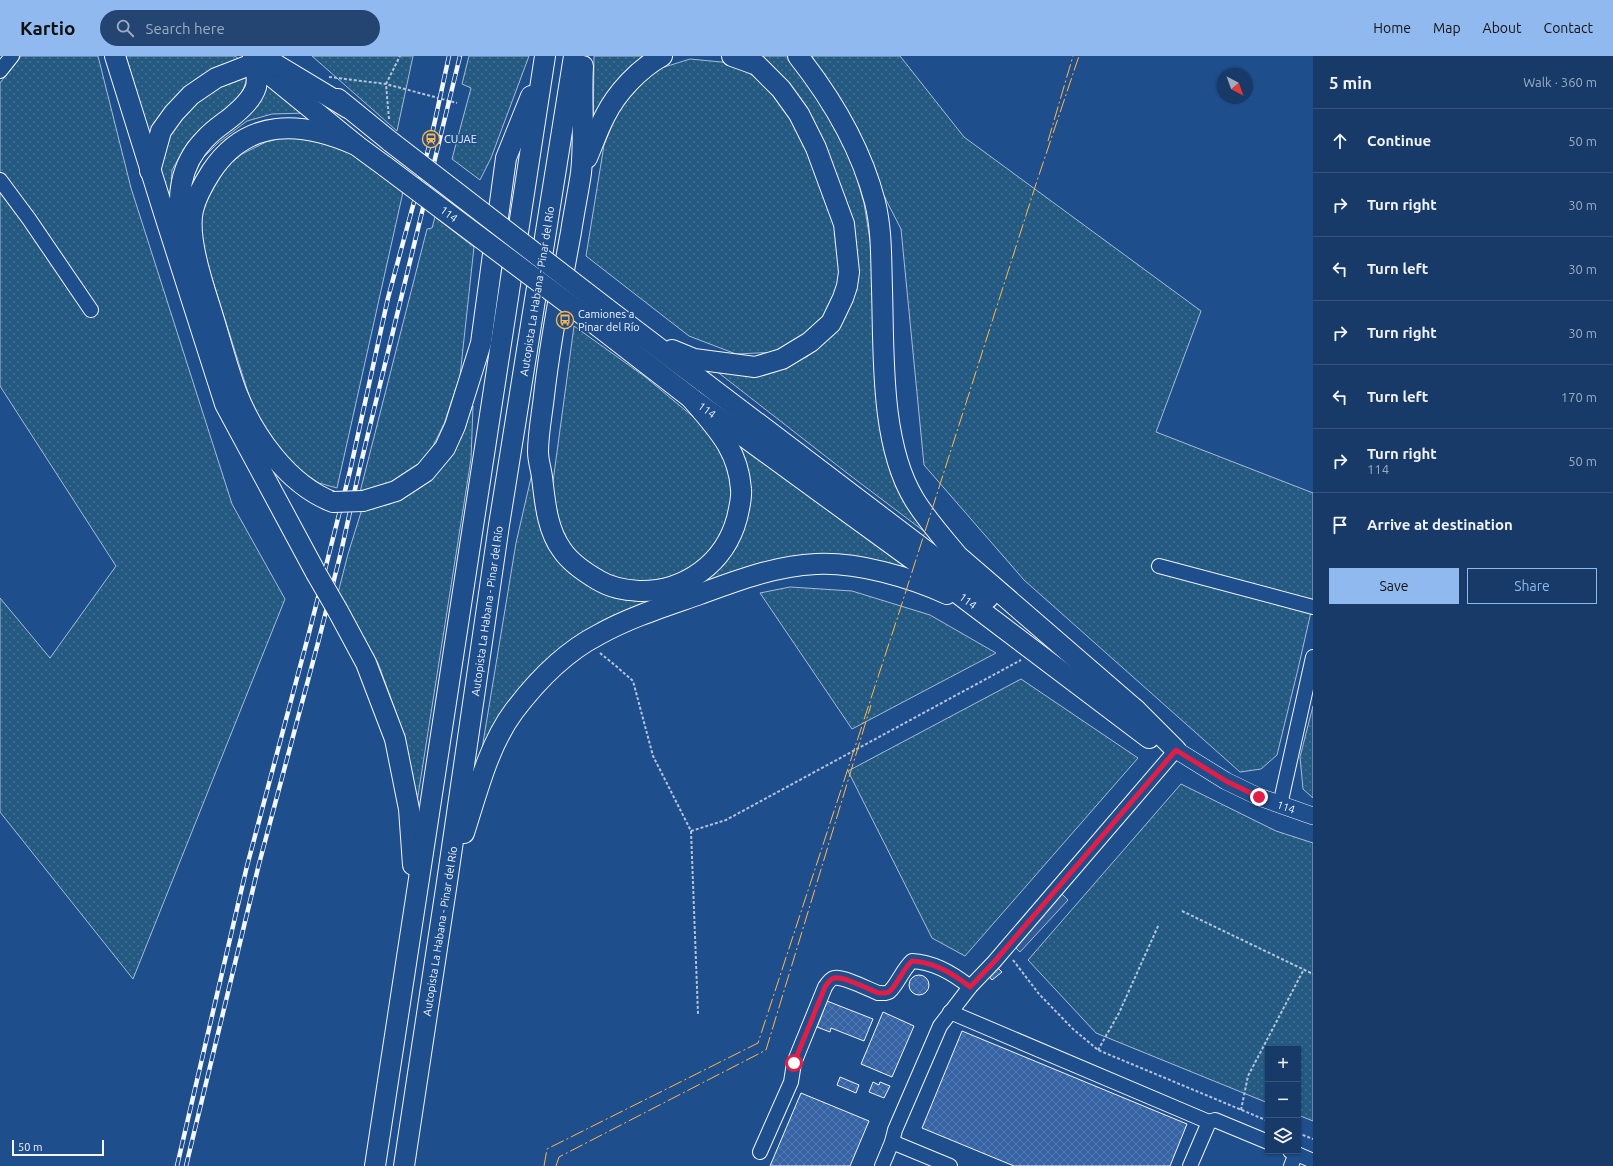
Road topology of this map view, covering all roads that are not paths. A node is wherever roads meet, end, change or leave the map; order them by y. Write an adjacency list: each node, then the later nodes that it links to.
1 (12, 56): 11 (street)
2 (115, 56): 14 (highway)
3 (284, 56): 12 (highway, 114)
4 (574, 56): 25 (highway, Autopista La Habana - Pinar del Río)
5 (583, 56): 15 (highway)
6 (662, 56): 15 (highway)
7 (732, 56): 20 (highway)
8 (798, 56): 30 (highway)
9 (252, 58): 12 (highway); 13 (highway, 114); 14 (highway); 17 (highway)
10 (544, 59): 21 (highway); 23 (highway)
11 (0, 71)
12 (348, 108): 19 (highway, 114, bridge)
13 (356, 145): 17 (highway); 19 (highway, 114, bridge)
14 (150, 171): 35 (highway, bridge)
15 (581, 173): 22 (highway)
16 (0, 180): 18 (street)
17 (205, 289): 21 (highway, bridge)
18 (91, 310)
19 (602, 317): 20 (highway, 114); 24 (highway, 114)
20 (643, 337): 30 (highway, 114)
21 (481, 343): 23 (highway)
22 (546, 384): 24 (highway); 25 (highway)
23 (493, 394): 35 (highway)
24 (690, 398): 28 (highway, 114)
25 (499, 525): 34 (highway, Autopista La Habana - Pinar del Río)
26 (1159, 566): 27 (street)
27 (1313, 606)
28 (977, 608): 31 (highway, 114); 34 (highway)
29 (1313, 657): 32 (street)
30 (1136, 710): 31 (highway, 114)
31 (1176, 750): 32 (main road, 114); 36 (street)
32 (1280, 805): 33 (main road, 114)
33 (1313, 816)
34 (447, 882): 45 (highway, Autopista La Habana - Pinar del Río)
35 (416, 902): 44 (highway)
36 (970, 987): 37 (street); 41 (street)
37 (950, 1012): 38 (street); 40 (street)
38 (1208, 1122): 39 (street); 48 (street)
39 (1265, 1141)
40 (892, 1142): 46 (street); 47 (street)
41 (760, 1152)
42 (1292, 1157): 43 (street)
43 (1313, 1160)
44 (375, 1166)
45 (404, 1166)
46 (882, 1166)
47 (950, 1166)
48 (1190, 1166)

